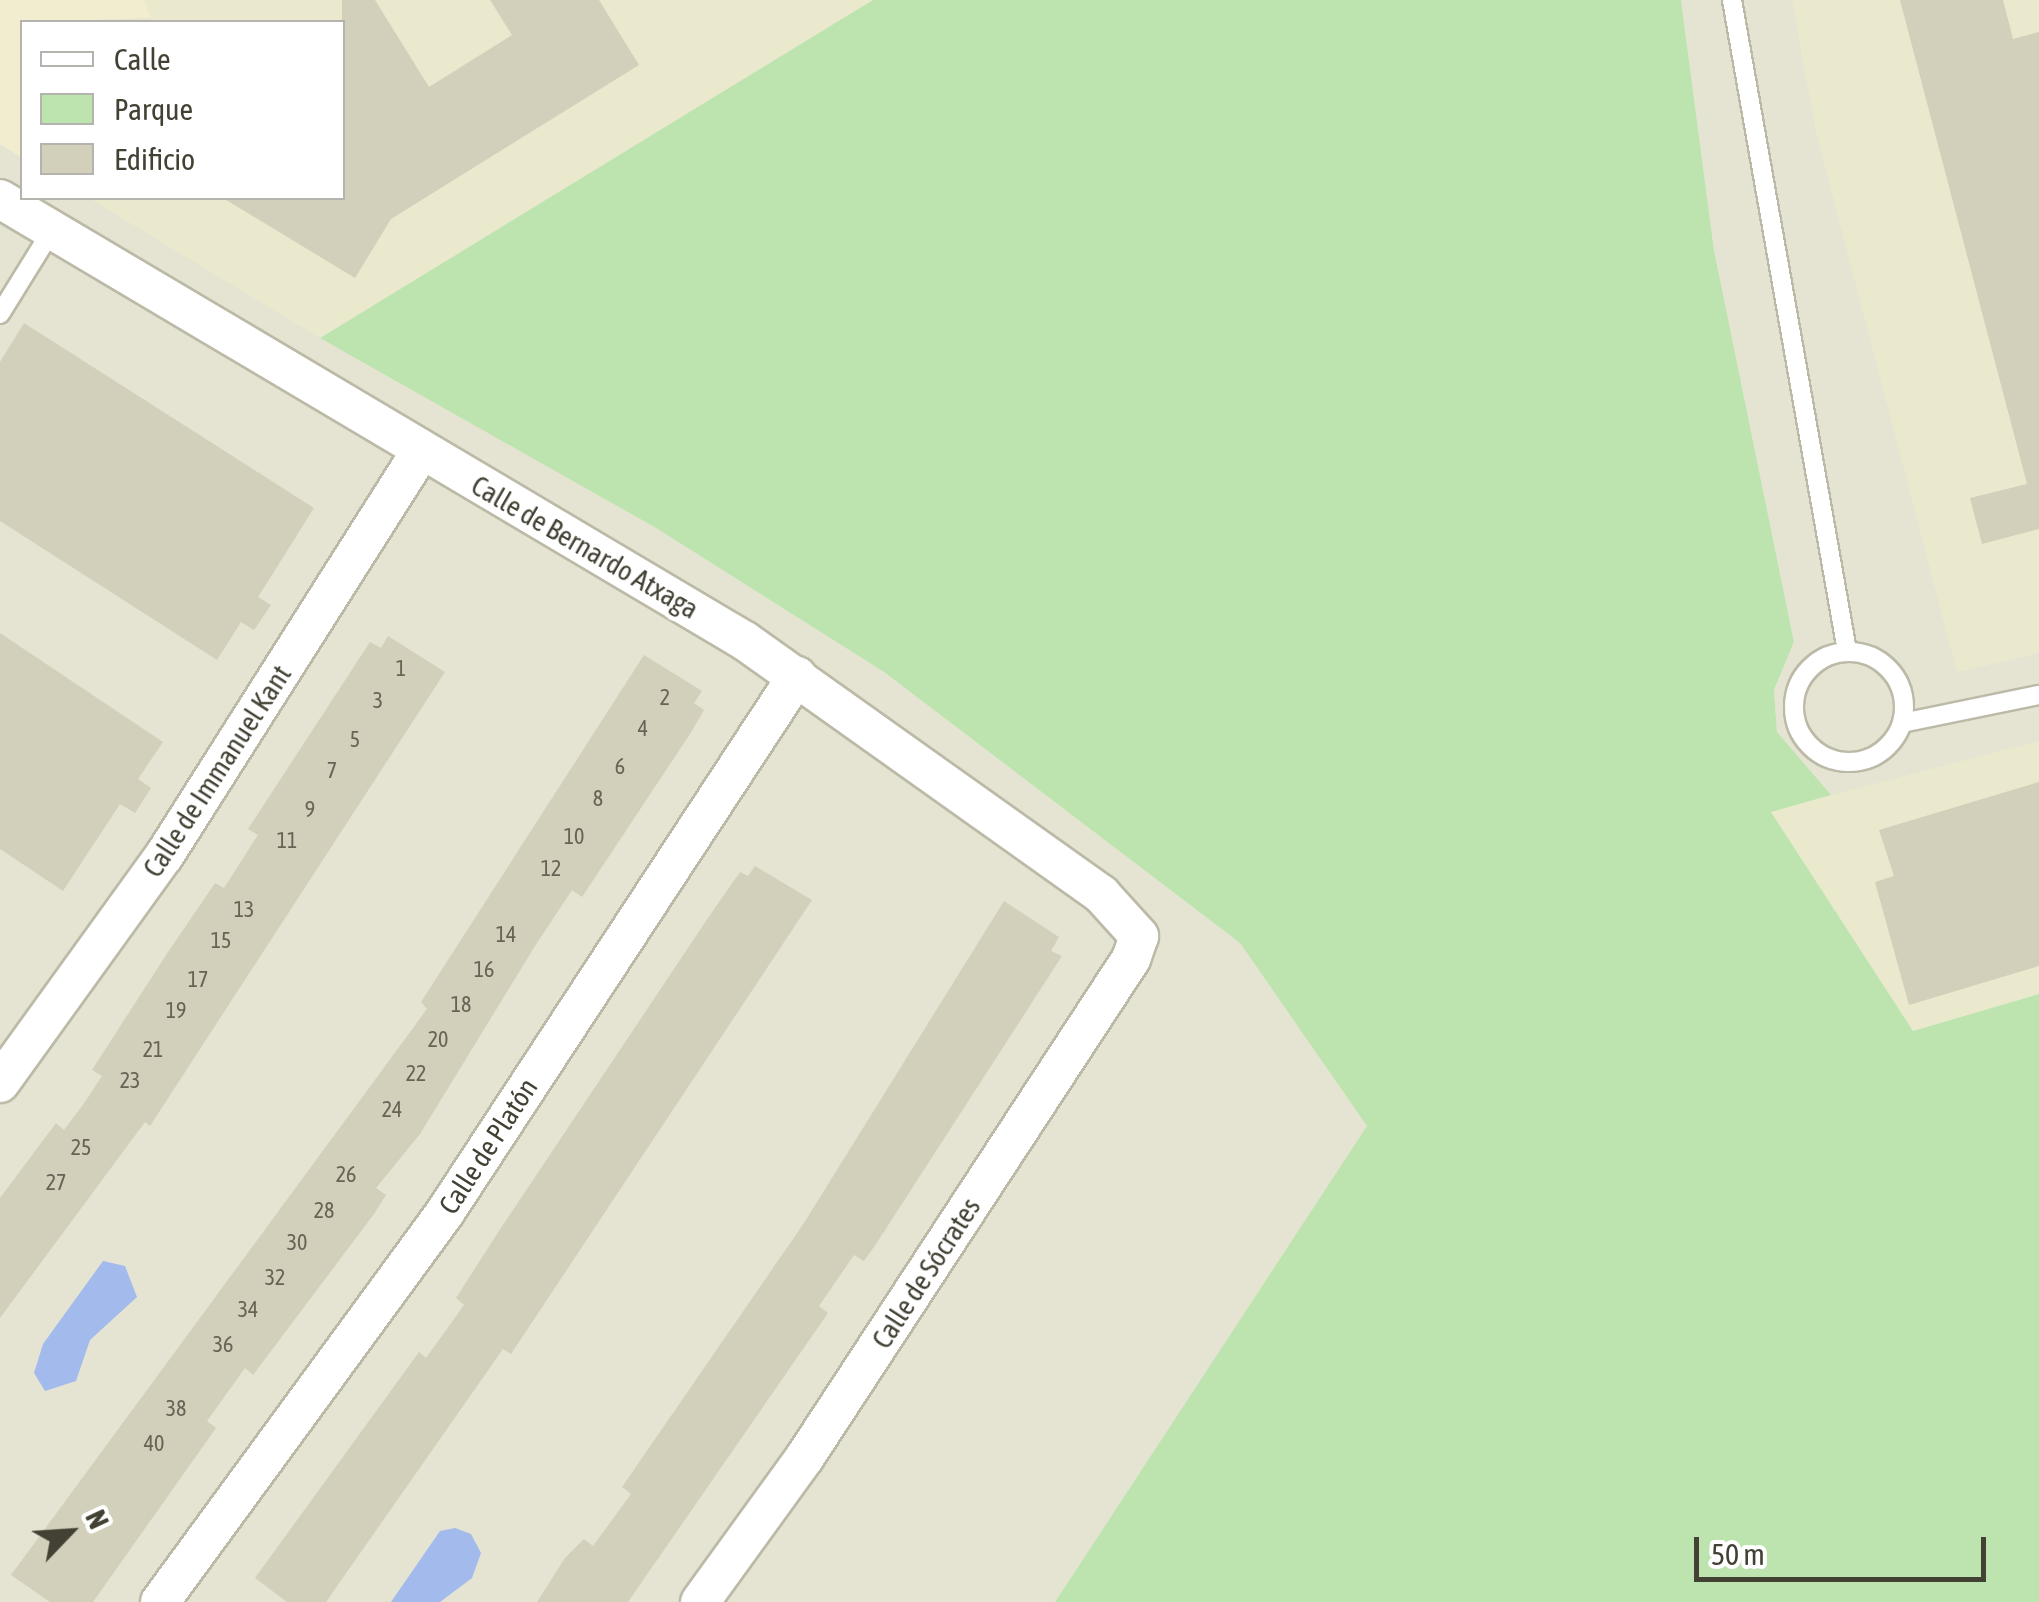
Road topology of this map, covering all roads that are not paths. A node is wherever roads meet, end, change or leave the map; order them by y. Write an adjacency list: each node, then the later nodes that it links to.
1 (1732, 0): 6 (lane)
2 (0, 200): 3 (street, Calle de Bernardo Atxaga)
3 (52, 230): 4 (lane); 5 (street, Calle de Bernardo Atxaga)
4 (0, 314)
5 (421, 451): 7 (street, Calle de Bernardo Atxaga); 11 (street, Calle de Immanuel Kant)
6 (1847, 651): 9 (lane); 9 (lane)
7 (796, 676): 10 (street, Calle de Bernardo Atxaga); 12 (street, Calle de Platón)
8 (2039, 695): 9 (lane)
9 (1902, 723)
10 (1139, 936): 13 (street, Calle de Sócrates)
11 (0, 1083)
12 (160, 1602)
13 (700, 1602)

